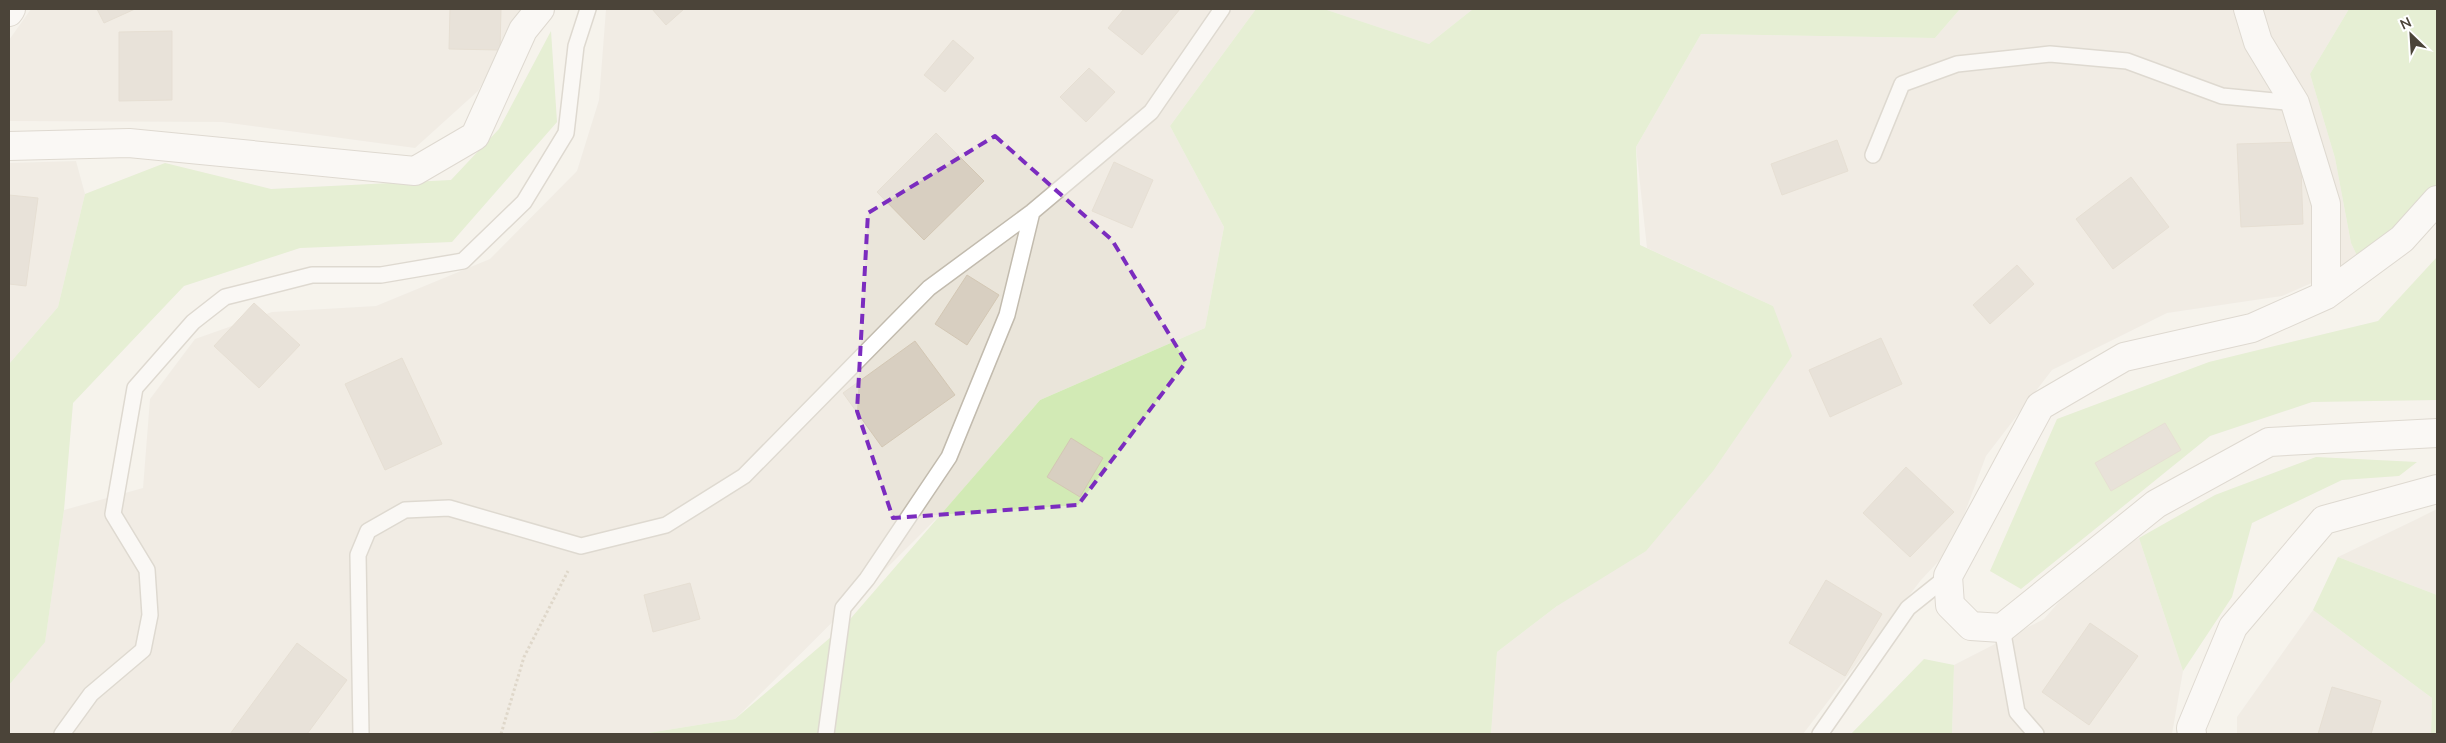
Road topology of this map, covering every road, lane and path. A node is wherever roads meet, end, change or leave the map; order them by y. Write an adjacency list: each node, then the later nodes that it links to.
1 (11, 9): 6 (street)
2 (540, 9): 8 (street)
3 (588, 9): 18 (lane)
4 (1222, 9): 11 (lane)
5 (2248, 9): 7 (street)
6 (9, 12)
7 (2295, 103): 9 (lane); 12 (street)
8 (9, 146)
9 (1874, 155)
10 (2437, 200): 12 (street)
11 (1032, 212): 15 (lane); 21 (lane)
12 (2326, 295): 16 (street)
13 (2437, 433): 17 (street)
14 (2437, 489): 24 (street)
15 (581, 546): 19 (lane); 20 (path)
16 (1948, 576): 17 (street); 22 (lane)
17 (2002, 628): 23 (lane)
18 (62, 734)
19 (361, 734)
20 (501, 734)
21 (826, 734)
22 (1820, 734)
23 (2036, 734)
24 (2192, 734)

